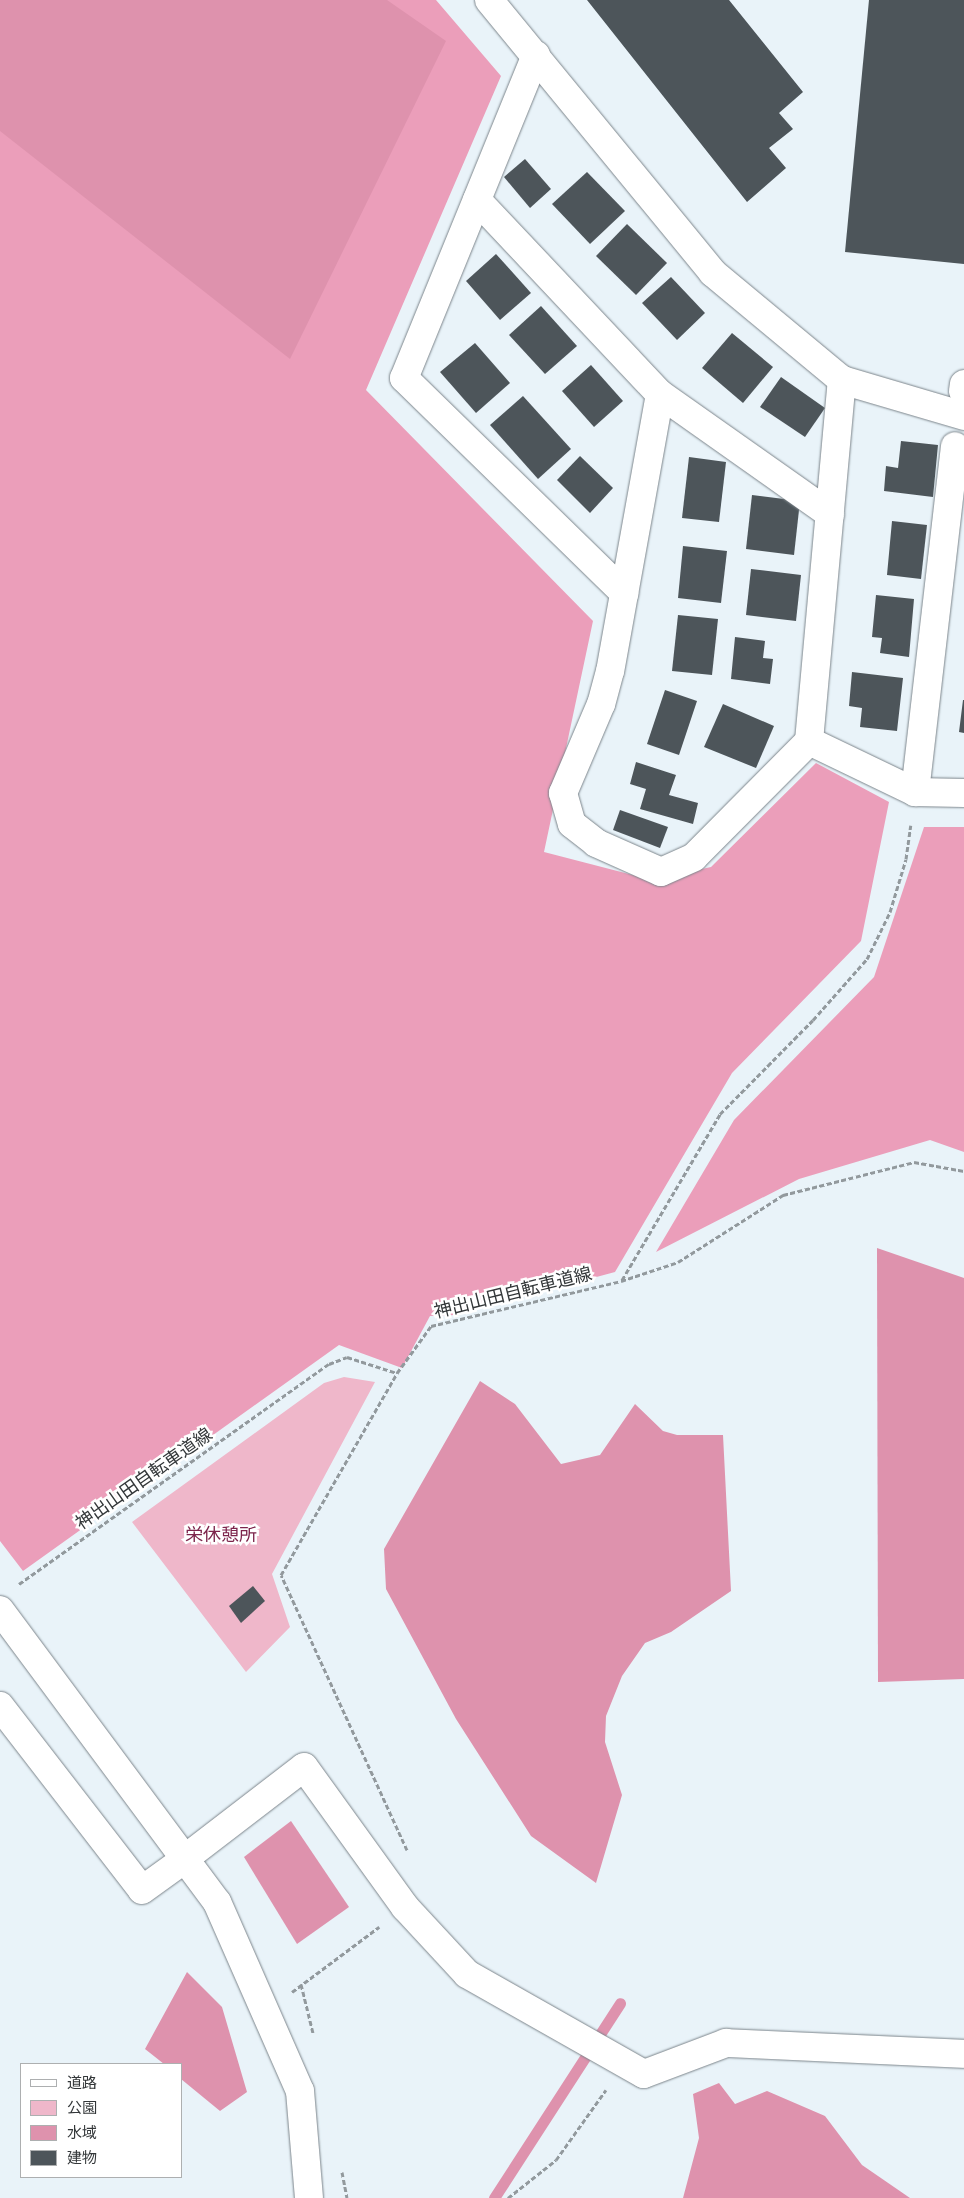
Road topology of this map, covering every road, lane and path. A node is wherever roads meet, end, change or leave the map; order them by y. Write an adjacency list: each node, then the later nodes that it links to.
1 (489, 0): 2 (street)
2 (536, 55): 3 (street); 4 (street)
3 (477, 200): 5 (street); 9 (street)
4 (842, 380): 6 (street); 8 (street)
5 (660, 394): 8 (street); 9 (street)
6 (964, 397)
7 (956, 446): 11 (street)
8 (830, 514): 10 (street)
9 (624, 593): 10 (street)
10 (809, 742): 11 (street)
11 (915, 792): 12 (street); 14 (path)
12 (964, 793)
13 (964, 1171): 14 (path, 神出山田自転車道線)
14 (622, 1281): 15 (path, 神出山田自転車道線)
15 (397, 1373): 16 (path, 神出山田自転車道線); 20 (path)
16 (18, 1584)
17 (0, 1610): 19 (street)
18 (0, 1706): 19 (street)
19 (190, 1855): 21 (street); 23 (street)
20 (411, 1859)
21 (405, 1907): 22 (path); 26 (street)
22 (301, 1984): 23 (path); 24 (path)
23 (265, 2011): 27 (street)
24 (309, 2018)
25 (964, 2054): 26 (street)
26 (626, 2063): 28 (path)
27 (309, 2198)
28 (508, 2198)

